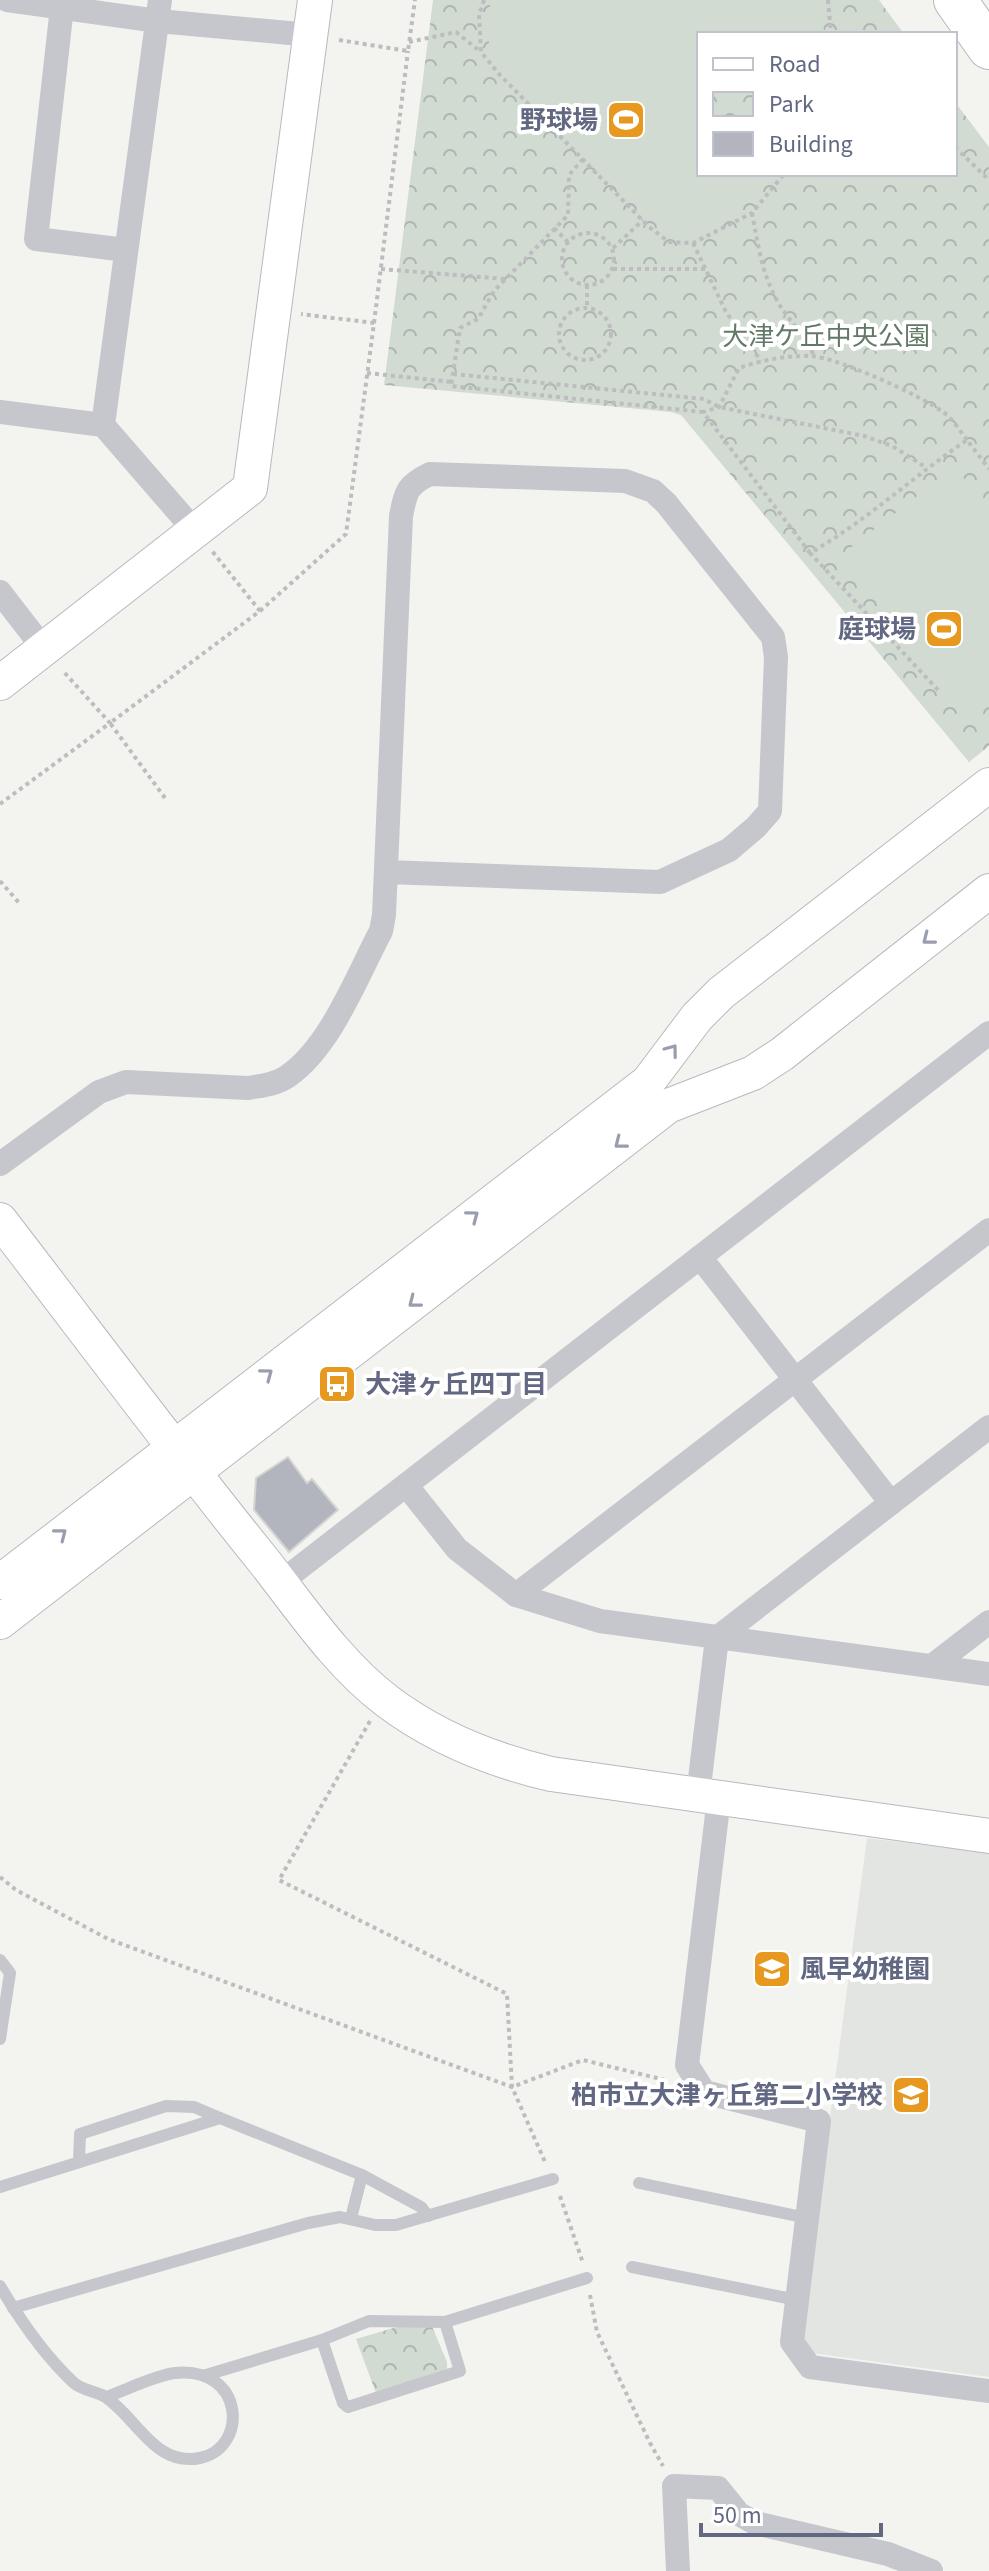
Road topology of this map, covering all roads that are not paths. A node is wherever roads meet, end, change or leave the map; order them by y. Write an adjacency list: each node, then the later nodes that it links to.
1 (7, 0): 4 (street)
2 (315, 0): 6 (street)
3 (955, 0): 7 (highway)
4 (62, 7): 5 (street); 8 (street)
5 (159, 11): 6 (street); 8 (street)
6 (311, 35): 11 (street)
7 (989, 48)
8 (126, 250): 10 (street)
9 (0, 412): 10 (street)
10 (103, 425): 11 (street)
11 (195, 531): 13 (street)
12 (0, 592): 13 (street)
13 (44, 649): 14 (street)
14 (0, 683)
15 (989, 785): 25 (street, one-way to 15)
16 (387, 872): 16 (street); 19 (street)
17 (989, 891): 25 (street, one-way to 25)
18 (985, 1045): 22 (street)
19 (0, 1164)
20 (0, 1220): 25 (street)
21 (989, 1230): 23 (street)
22 (700, 1257): 23 (street); 26 (street)
23 (797, 1379): 27 (street); 30 (street)
24 (989, 1427): 27 (street)
25 (183, 1460): 28 (street, one-way to 25); 29 (street); 31 (street)
26 (406, 1485): 29 (street); 30 (street)
27 (891, 1503): 33 (street)
28 (0, 1582)
29 (281, 1582): 36 (street)
30 (516, 1595): 33 (street)
31 (0, 1622)
32 (989, 1622): 34 (street)
33 (717, 1638): 34 (street); 36 (street)
34 (932, 1666): 35 (street)
35 (989, 1674)
36 (708, 1796): 37 (street); 48 (street)
37 (989, 1836)
38 (0, 1960): 39 (lane)
39 (0, 2039)
40 (220, 2118): 41 (lane); 41 (lane); 42 (lane)
41 (79, 2162): 45 (lane)
42 (362, 2175): 46 (lane); 47 (lane)
43 (553, 2179): 46 (lane)
44 (639, 2183): 48 (lane)
45 (0, 2187)
46 (428, 2216): 47 (lane)
47 (351, 2218): 53 (lane)
48 (807, 2218): 52 (street)
49 (632, 2267): 52 (lane)
50 (587, 2278): 54 (lane)
51 (0, 2286): 53 (lane)
52 (797, 2300): 57 (street)
53 (13, 2308): 58 (lane)
54 (445, 2322): 55 (lane); 55 (lane)
55 (322, 2340): 56 (lane)
56 (206, 2375): 58 (lane); 58 (lane)
57 (989, 2391)
58 (106, 2397)
59 (678, 2571): 60 (street)
60 (931, 2571)

